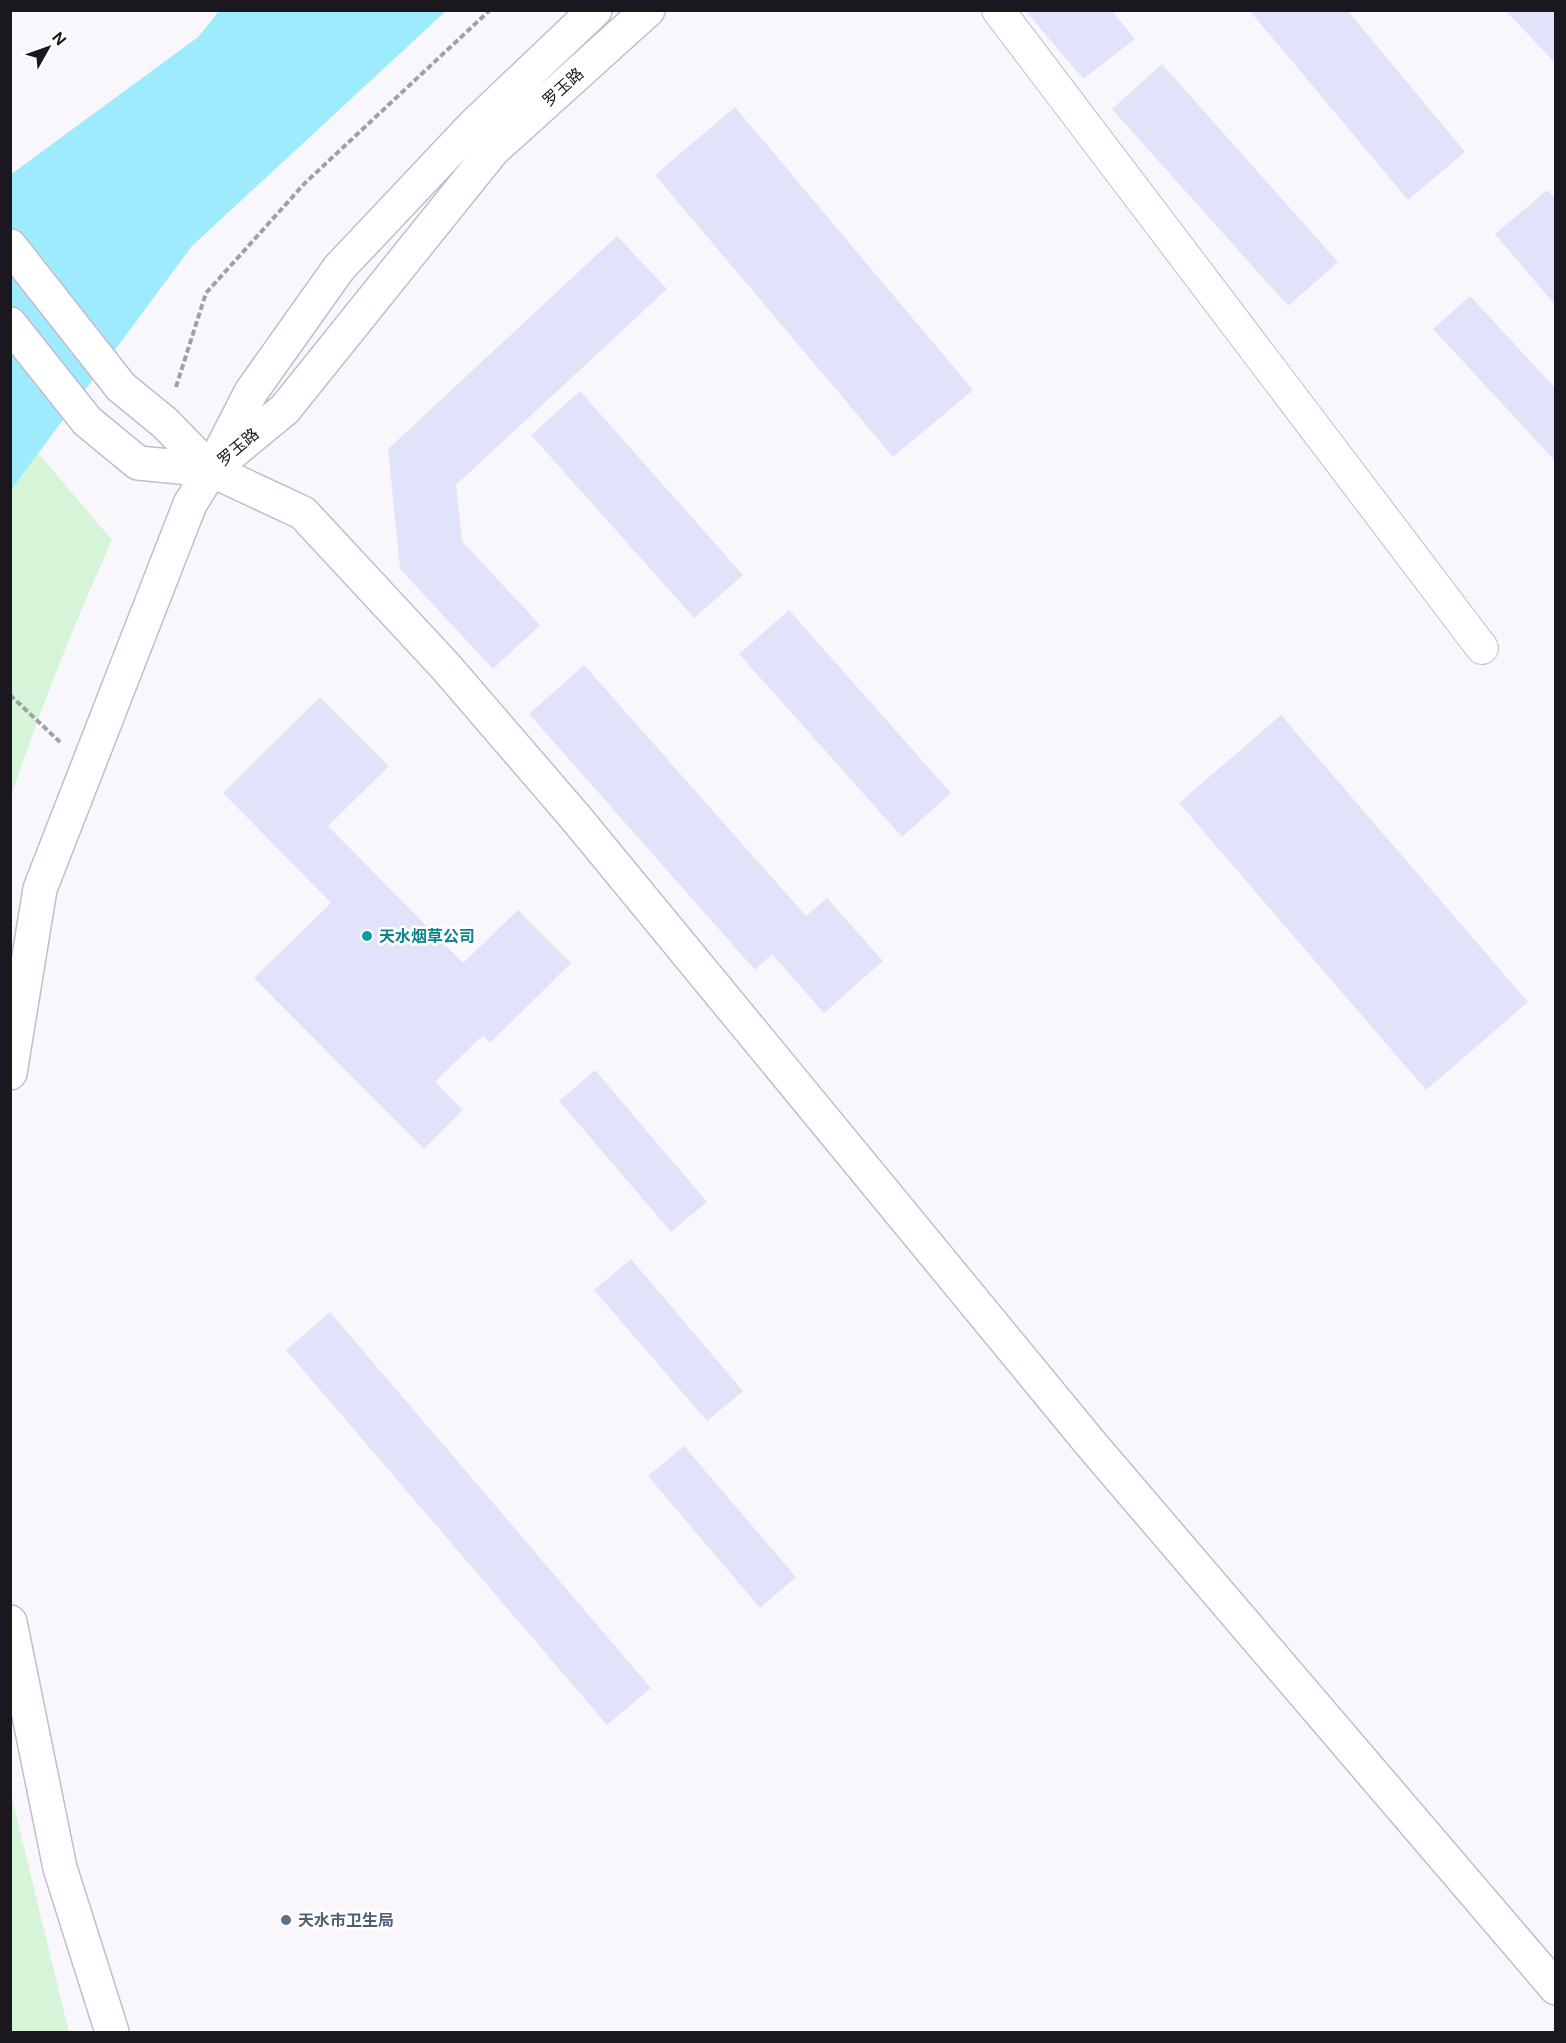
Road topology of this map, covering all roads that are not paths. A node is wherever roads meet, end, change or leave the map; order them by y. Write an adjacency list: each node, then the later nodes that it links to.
1 (595, 10): 6 (main road, 罗玉路)
2 (648, 10): 6 (main road, 罗玉路)
3 (998, 10): 7 (street)
4 (10, 246): 6 (main road)
5 (10, 324): 6 (main road)
6 (211, 470): 8 (main road); 10 (main road)
7 (1482, 648)
8 (10, 1073)
9 (10, 1622): 11 (main road)
10 (1556, 1988)
11 (112, 2032)

